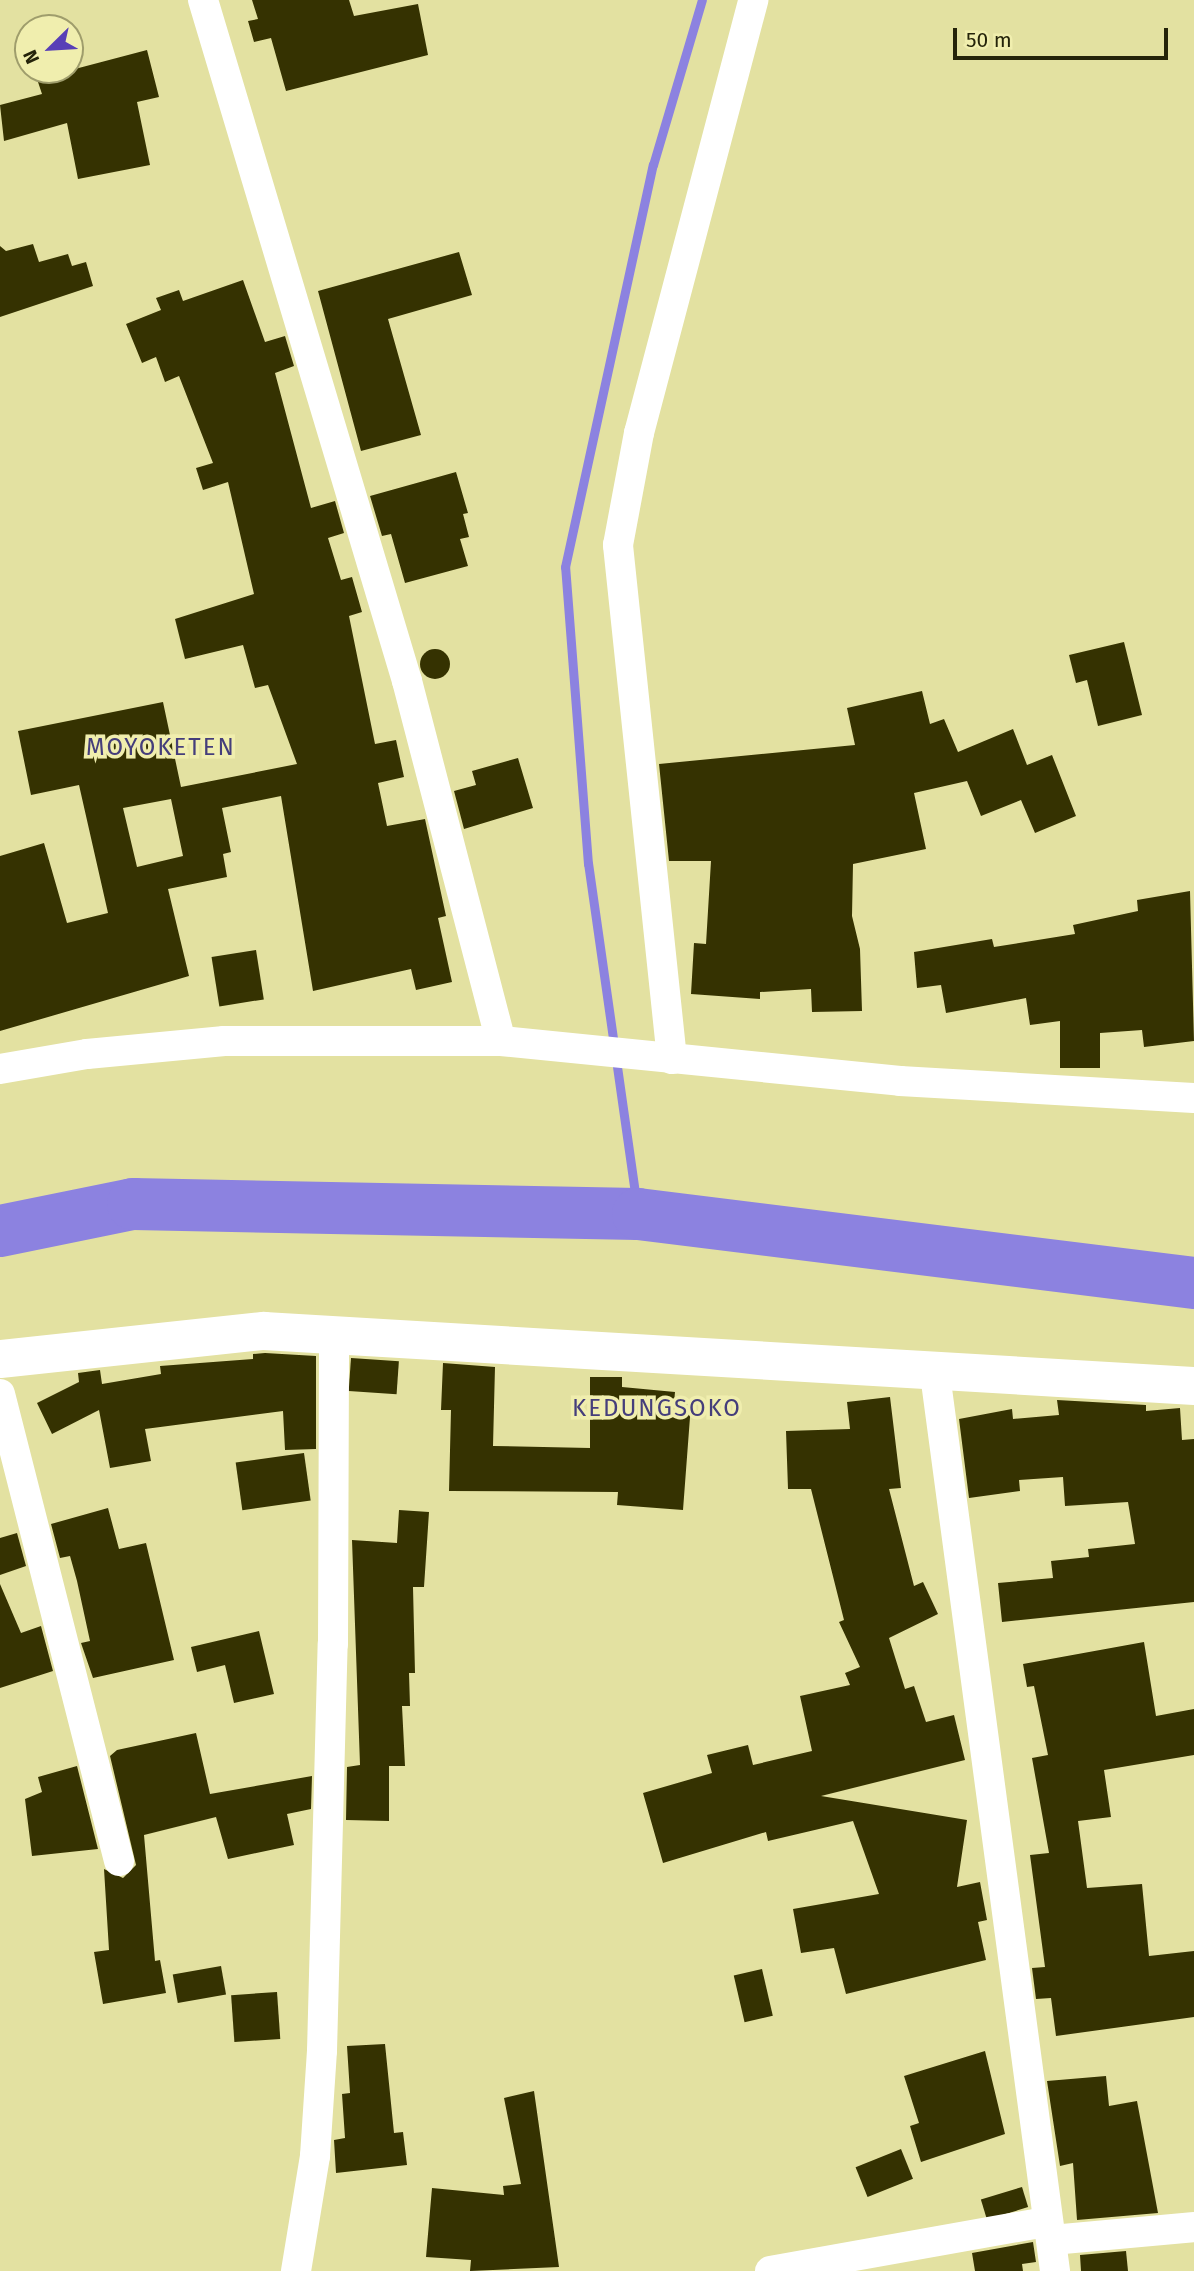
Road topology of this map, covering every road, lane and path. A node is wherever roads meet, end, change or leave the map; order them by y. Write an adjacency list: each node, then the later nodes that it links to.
1 (203, 0): 3 (street)
2 (753, 0): 4 (street)
3 (501, 1041): 4 (street); 5 (street)
4 (665, 1059): 6 (street)
5 (0, 1069)
6 (1194, 1098)
7 (334, 1332): 8 (street); 9 (street); 15 (street)
8 (0, 1359)
9 (935, 1374): 10 (street); 14 (street)
10 (1194, 1386)
11 (0, 1394): 12 (street)
12 (119, 1861)
13 (1194, 2227): 14 (street)
14 (1049, 2231): 16 (street); 17 (street)
15 (296, 2271)
16 (770, 2271)
17 (1055, 2271)

